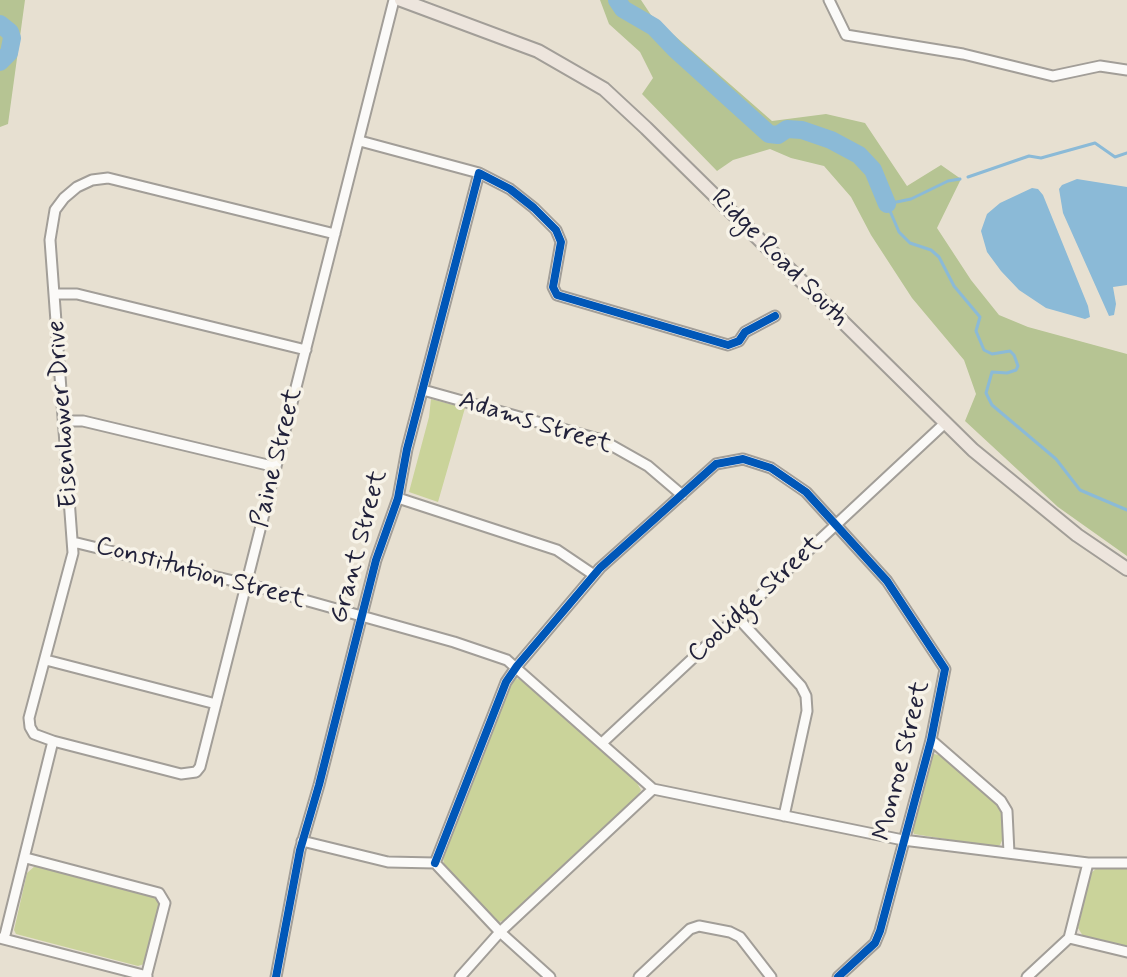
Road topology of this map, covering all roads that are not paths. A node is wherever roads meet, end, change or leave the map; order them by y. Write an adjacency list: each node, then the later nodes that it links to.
1 (394, 0): 5 (street, Paine Street)
2 (401, 0): 13 (main road, Ridge Road South)
3 (829, 0): 4 (street)
4 (1127, 70)
5 (360, 141): 6 (street); 7 (street, Paine Street)
6 (479, 173): 9 (street); 11 (street, Grant Street)
7 (335, 234): 8 (street, Eisenhower Drive); 10 (street, Paine Street)
8 (55, 294): 10 (street); 12 (street, Eisenhower Drive)
9 (775, 316)
10 (306, 350): 14 (street, Paine Street)
11 (423, 390): 15 (street, Adams Street); 16 (street, Grant Street)
12 (64, 421): 14 (street); 18 (street, Eisenhower Drive)
13 (945, 423): 17 (street, Coolidge Street); 19 (main road, Ridge Road South)
14 (276, 467): 21 (street, Paine Street)
15 (682, 495): 17 (street, Monroe Street); 20 (street, Monroe Street)
16 (398, 498): 20 (street); 22 (street, Grant Street)
17 (836, 524): 23 (street, Coolidge Street); 27 (street, Monroe Street)
18 (73, 542): 21 (street, Constitution Street); 24 (street, Eisenhower Drive)
19 (1127, 569)
20 (594, 575): 25 (street, Monroe Street)
21 (248, 585): 22 (street, Constitution Street); 26 (street, Paine Street)
22 (361, 616): 25 (street, Constitution Street); 33 (street, Grant Street)
23 (737, 617): 29 (street, Coolidge Street); 31 (street)
24 (46, 660): 26 (street); 28 (street, Eisenhower Drive)
25 (517, 666): 29 (street, Constitution Street); 36 (street, Monroe Street)
26 (216, 704): 28 (street, Paine Street)
27 (931, 740): 32 (street, Monroe Street); 34 (street)
28 (53, 741): 35 (street)
29 (602, 743): 30 (street, Constitution Street)
30 (653, 789): 31 (street); 39 (street)
31 (784, 816): 32 (street)
32 (903, 840): 34 (street); 49 (street, Monroe Street)
33 (302, 841): 36 (street); 44 (street, Grant Street)
34 (1009, 853): 37 (street)
35 (26, 858): 40 (street); 43 (street)
36 (435, 863): 39 (street)
37 (1088, 863): 38 (street); 41 (street)
38 (1127, 863)
39 (500, 932): 45 (street); 46 (street)
40 (2, 938): 43 (street)
41 (1069, 938): 42 (street); 50 (street)
42 (1127, 952)
43 (147, 976)
44 (276, 977)
45 (460, 977)
46 (550, 977)
47 (639, 977): 48 (street)
48 (771, 977)
49 (838, 977)
50 (1027, 977)

